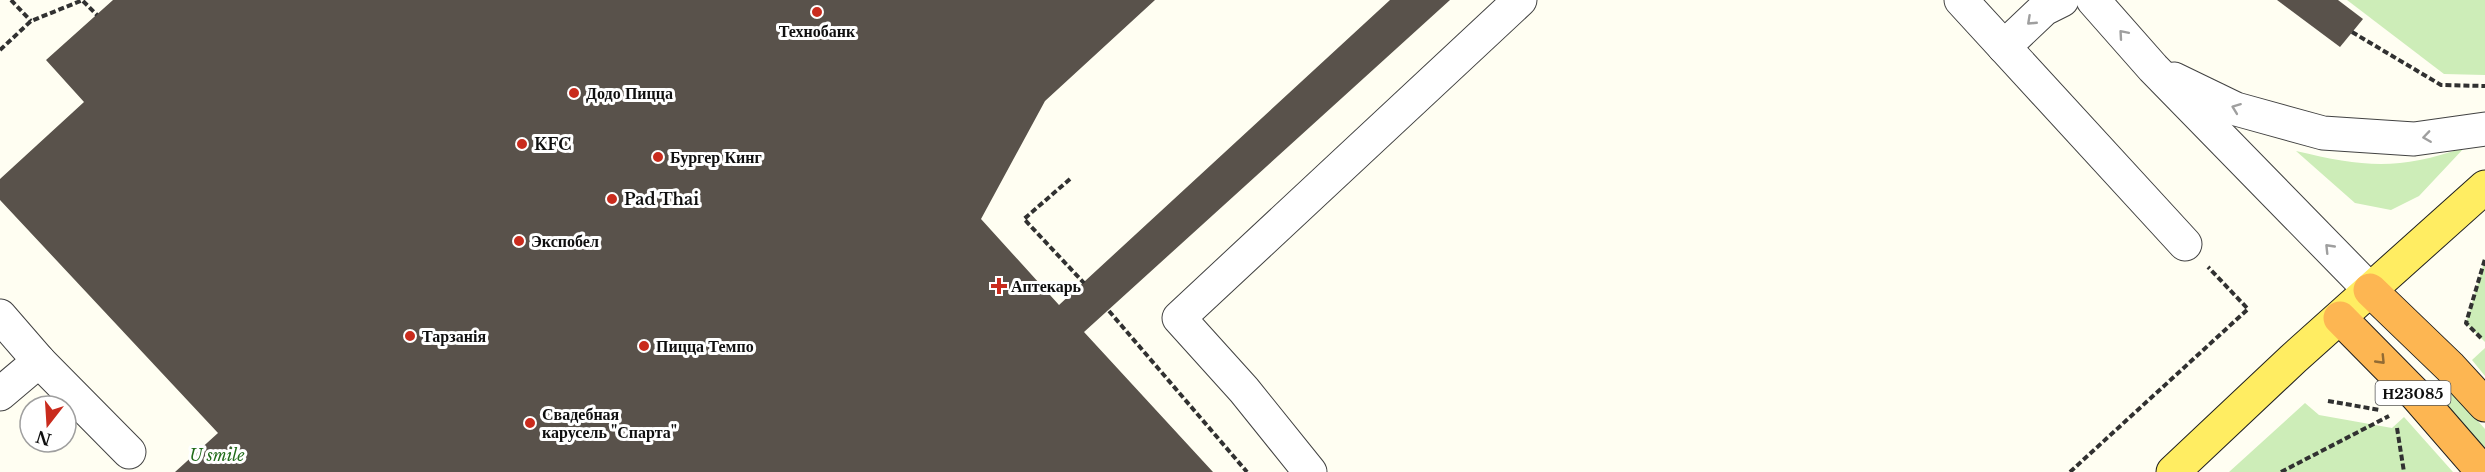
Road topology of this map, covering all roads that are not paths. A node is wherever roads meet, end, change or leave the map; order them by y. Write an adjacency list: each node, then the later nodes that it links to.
1 (1520, 0): 17 (lane)
2 (1961, 0): 5 (lane)
3 (2062, 0): 5 (lane, one-way to 5)
4 (2092, 0): 6 (lane, one-way to 4)
5 (2004, 47): 9 (lane)
6 (2153, 68): 7 (lane, one-way to 6); 10 (lane, one-way to 6)
7 (2485, 129)
8 (2485, 187): 10 (main road)
9 (2194, 253)
10 (2370, 290): 12 (main road); 15 (highway, Н23085)
11 (0, 316): 13 (lane)
12 (2340, 318): 18 (main road); 19 (highway, Н23085, one-way to 19)
13 (39, 361): 14 (lane); 16 (lane)
14 (0, 394)
15 (2485, 405)
16 (129, 452)
17 (1310, 472)
18 (2173, 472)
19 (2483, 472)

